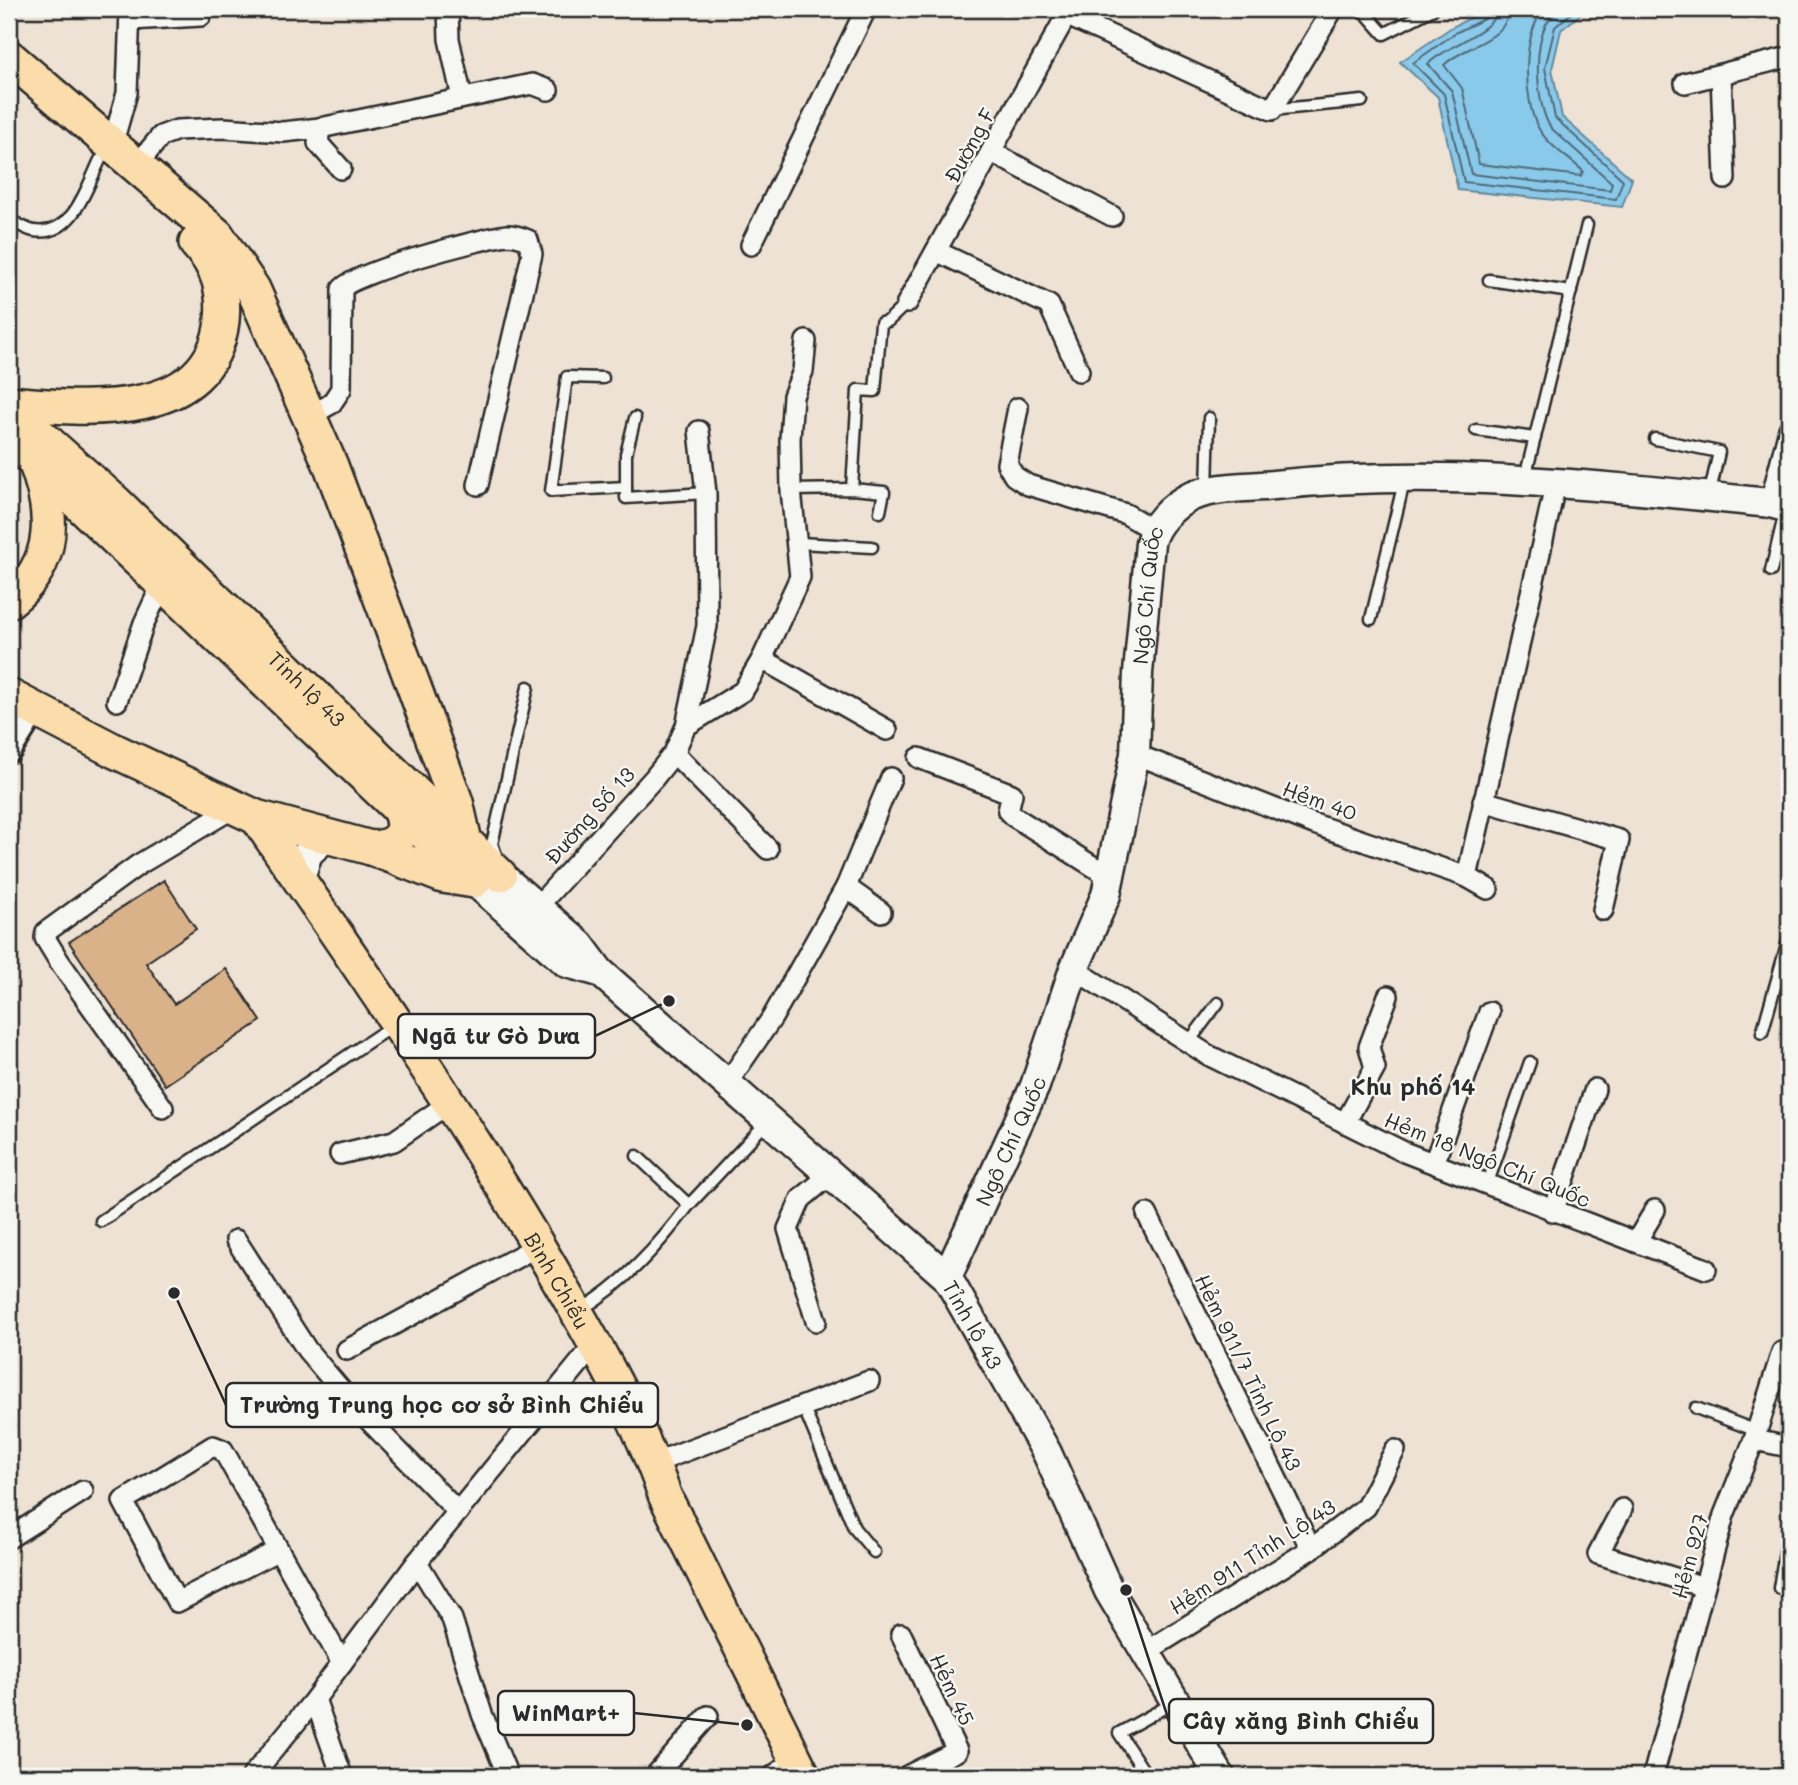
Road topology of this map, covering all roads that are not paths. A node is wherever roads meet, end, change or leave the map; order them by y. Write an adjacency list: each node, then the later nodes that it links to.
1 (448, 9): 15 (street)
2 (866, 9): 26 (street)
3 (1333, 9): 17 (street)
4 (1362, 9): 5 (lane)
5 (1433, 9)
6 (1068, 12): 17 (street); 19 (street, Đường F)
7 (130, 15): 8 (street); 20 (street)
8 (201, 16)
9 (9, 57): 20 (highway)
10 (1789, 57): 11 (street)
11 (1721, 75): 13 (street); 22 (street)
12 (9, 82): 20 (highway)
13 (1685, 83)
14 (548, 90): 15 (street)
15 (462, 98): 18 (street)
16 (1362, 101): 17 (lane)
17 (1272, 110)
18 (320, 128): 20 (street); 21 (street)
19 (990, 152): 23 (street); 27 (street, Đường F)
20 (118, 163): 24 (lane); 29 (highway); 37 (highway)
21 (341, 169)
22 (1725, 179)
23 (1112, 216)
24 (9, 220)
25 (1587, 225): 30 (lane)
26 (751, 245)
27 (936, 251): 31 (street, Đường F); 33 (street)
28 (1489, 280): 30 (lane)
29 (220, 284): 35 (highway); 83 (highway)
30 (1571, 292): 44 (lane)
31 (906, 303): 52 (lane)
32 (806, 341): 53 (street)
33 (1079, 371)
34 (603, 379): 51 (lane)
35 (9, 405): 83 (main road, Tỉnh lộ 43)
36 (1018, 408): 59 (street)
37 (309, 416): 50 (street); 83 (highway)
38 (635, 418): 51 (lane)
39 (1209, 418): 55 (lane)
40 (1789, 429): 57 (street)
41 (1476, 430): 44 (lane)
42 (699, 431): 54 (street, Đường Số 13)
43 (9, 438): 46 (main road, Tỉnh lộ 43)
44 (1535, 438): 48 (lane)
45 (1655, 439): 56 (lane)
46 (34, 459): 63 (main road, Tỉnh lộ 43); 64 (highway)
47 (1405, 478): 48 (main road, Ngô Chí Quốc); 55 (main road, Ngô Chí Quốc); 65 (lane)
48 (1525, 479): 49 (main road, Ngô Chí Quốc)
49 (1556, 482): 56 (main road, Ngô Chí Quốc); 77 (street)
50 (478, 485)
51 (626, 487): 54 (lane)
52 (852, 489): 53 (lane); 58 (lane)
53 (791, 490): 60 (street)
54 (706, 493): 70 (street, Đường Số 13)
55 (1207, 494): 59 (main road, Ngô Chí Quốc)
56 (1709, 497): 57 (main road, Ngô Chí Quốc)
57 (1782, 506): 62 (lane)
58 (880, 512)
59 (1153, 530): 74 (main road, Ngô Chí Quốc)
60 (799, 543): 61 (lane); 66 (street)
61 (872, 547)
62 (1770, 571)
63 (163, 582): 69 (street); 78 (main road, Tỉnh lộ 43)
64 (9, 601)
65 (1371, 619)
66 (762, 659): 70 (street); 71 (street)
67 (528, 687): 83 (lane)
68 (19, 700): 72 (street); 79 (highway)
69 (117, 701)
70 (687, 726): 73 (street, Đường Số 13)
71 (887, 730)
72 (9, 750)
73 (674, 753): 82 (street); 89 (street, Đường Số 13)
74 (1135, 754): 84 (main road, Ngô Chí Quốc); 85 (street, Hẻm 40)
75 (919, 758): 84 (street)
76 (891, 778): 87 (street)
77 (1483, 801): 85 (street); 90 (street)
78 (399, 810): 81 (highway); 83 (main road, Tỉnh lộ 43)
79 (246, 812): 80 (highway); 86 (main road, Bình Chiểu); 105 (street)
80 (328, 835): 81 (highway); 86 (main road)
81 (371, 848): 83 (highway)
82 (768, 849)
83 (468, 858): 89 (main road, Tỉnh lộ 43); 94 (main road, Tỉnh lộ 43)
84 (1110, 877): 93 (main road, Ngô Chí Quốc)
85 (1466, 877): 88 (street, Hẻm 40)
86 (299, 881): 98 (main road, Bình Chiểu)
87 (846, 887): 91 (street); 102 (street)
88 (1488, 889)
89 (537, 907): 94 (main road, Tỉnh lộ 43)
90 (1603, 909)
91 (881, 912)
92 (1789, 937): 99 (lane)
93 (1074, 969): 100 (street, Hẻm 18 Ngô Chí Quốc); 122 (main road, Ngô Chí Quốc)
94 (600, 972): 102 (main road, Tỉnh lộ 43)
95 (1388, 996): 107 (street)
96 (1218, 1003): 100 (lane)
97 (1489, 1012): 110 (street)
98 (395, 1024): 104 (main road, Bình Chiểu); 117 (lane)
99 (1762, 1033)
100 (1188, 1043): 107 (street, Hẻm 18 Ngô Chí Quốc)
101 (1530, 1062): 112 (lane)
102 (728, 1082): 106 (main road, Tỉnh lộ 43)
103 (1595, 1089): 115 (street)
104 (449, 1103): 108 (street); 120 (main road, Bình Chiểu)
105 (163, 1108)
106 (770, 1119): 111 (main road, Tỉnh lộ 43); 113 (lane)
107 (1345, 1123): 110 (street, Hẻm 18 Ngô Chí Quốc)
108 (340, 1154)
109 (637, 1156): 113 (lane)
110 (1434, 1163): 112 (street, Hẻm 18 Ngô Chí Quốc)
111 (831, 1174): 122 (main road, Tỉnh lộ 43); 124 (street)
112 (1487, 1185): 115 (street, Hẻm 18 Ngô Chí Quốc)
113 (689, 1205): 123 (lane)
114 (1654, 1210): 119 (street)
115 (1553, 1212): 119 (street, Hẻm 18 Ngô Chí Quốc)
116 (1147, 1214): 140 (street, Hẻm 911/7 Tỉnh Lộ 43)
117 (101, 1221)
118 (236, 1240): 137 (street)
119 (1636, 1242): 121 (street, Hẻm 18 Ngô Chí Quốc)
120 (538, 1246): 123 (main road, Bình Chiểu); 126 (street)
121 (1706, 1269)
122 (947, 1277): 147 (main road, Tỉnh lộ 43)
123 (577, 1312): 125 (main road, Bình Chiểu)
124 (816, 1321)
125 (595, 1344): 134 (main road, Bình Chiểu); 137 (street)
126 (348, 1350)
127 (1785, 1354): 131 (street, Hẻm 927)
128 (869, 1381): 129 (street)
129 (803, 1406): 134 (street); 142 (lane)
130 (1696, 1408): 131 (lane)
131 (1756, 1435): 132 (street); 144 (street, Hẻm 927)
132 (1789, 1447)
133 (1395, 1450): 140 (street, Hẻm 911 Tỉnh Lộ 43)
134 (654, 1463): 152 (main road, Bình Chiểu)
135 (83, 1492): 139 (street)
136 (1622, 1509): 144 (street)
137 (458, 1513): 143 (street)
138 (1789, 1527): 145 (lane)
139 (9, 1538)
140 (1311, 1549): 147 (street, Hẻm 911 Tỉnh Lộ 43)
141 (279, 1550): 141 (street); 148 (street)
142 (874, 1552)
143 (417, 1562): 148 (street); 156 (street)
144 (1704, 1587): 161 (street, Hẻm 927)
145 (1779, 1588)
146 (901, 1634): 159 (street, Hẻm 45)
147 (1144, 1653): 150 (main road, Tỉnh lộ 43)
148 (342, 1663): 149 (street)
149 (315, 1699): 154 (street); 155 (street)
150 (1173, 1703): 153 (main road, Tỉnh lộ 43); 160 (lane)
151 (708, 1716): 157 (street)
152 (798, 1766): 158 (lane)
153 (1209, 1773)
154 (253, 1776)
155 (342, 1776)
156 (508, 1776)
157 (655, 1776)
158 (766, 1776)
159 (907, 1776)
160 (1147, 1776)
161 (1653, 1776)

